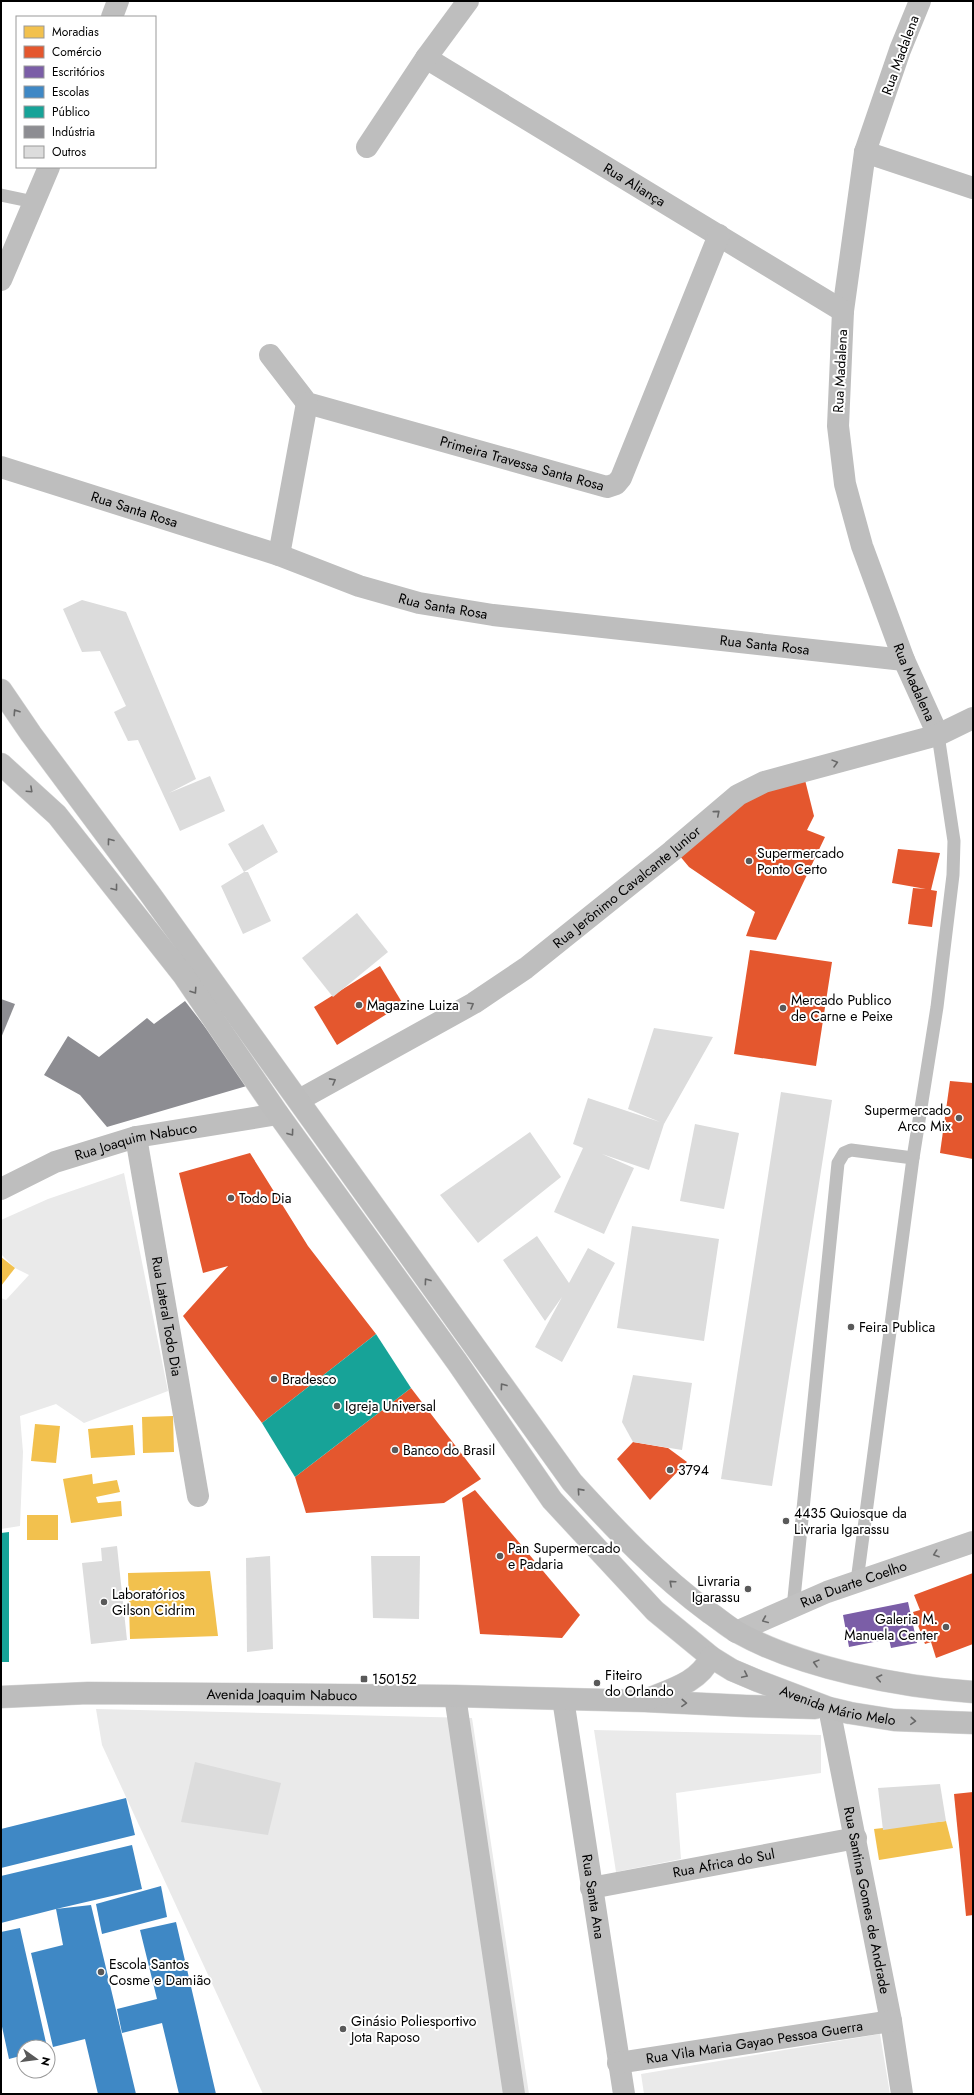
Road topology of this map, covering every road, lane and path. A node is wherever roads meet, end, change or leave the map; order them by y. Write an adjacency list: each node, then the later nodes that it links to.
1 (118, 1): 4 (street)
2 (468, 1): 5 (street)
3 (920, 1): 7 (street, Rua Madalena)
4 (112, 16)
5 (426, 58): 6 (street); 12 (street, Rua Aliança)
6 (367, 147)
7 (865, 152): 9 (street); 14 (street, Rua Madalena)
8 (48, 168): 11 (street)
9 (973, 188)
10 (1, 195): 11 (lane)
11 (34, 202): 13 (street)
12 (719, 235): 14 (street, Rua Aliança); 16 (street, Primeira Travessa Santa Rosa)
13 (1, 280)
14 (843, 311): 19 (street, Rua Madalena)
15 (270, 355): 16 (street)
16 (307, 403): 18 (street)
17 (1, 467): 18 (street, Rua Santa Rosa)
18 (279, 555): 19 (street, Rua Santa Rosa)
19 (904, 660): 22 (street, Rua Madalena)
20 (1, 690): 24 (main road, one-way to 20)
21 (973, 718): 22 (street, Rua Jerônimo Cavalcante Junior)
22 (938, 735): 24 (street, Rua Jerônimo Cavalcante Junior, one-way to 22); 27 (lane)
23 (1, 764): 25 (main road, Avenida Mário Melo, one-way to 25)
24 (299, 1100): 33 (main road, one-way to 24)
25 (278, 1114): 26 (street, Rua Joaquim Nabuco); 34 (main road, Avenida Mário Melo, one-way to 34)
26 (136, 1137): 28 (street, Rua Joaquim Nabuco); 29 (street, Rua Lateral Todo Dia)
27 (913, 1158): 31 (lane); 32 (lane)
28 (1, 1190)
29 (198, 1496)
30 (973, 1542): 31 (main road, Rua Duarte Coelho, one-way to 31)
31 (857, 1581): 32 (main road, Rua Duarte Coelho)
32 (793, 1608): 33 (main road, Rua Duarte Coelho, one-way to 33)
33 (736, 1632): 35 (main road, one-way to 33)
34 (711, 1657): 39 (main road); 40 (main road, Avenida Mário Melo, one-way to 40)
35 (973, 1692)
36 (455, 1696): 37 (main road, Avenida Joaquim Nabuco); 38 (main road, Avenida Joaquim Nabuco); 46 (street)
37 (1, 1697)
38 (563, 1699): 39 (main road, Avenida Joaquim Nabuco); 43 (street, Rua Santa Ana)
39 (645, 1701): 40 (main road, Avenida Joaquim Nabuco, one-way to 40)
40 (829, 1708): 41 (main road, Avenida Mário Melo, one-way to 41); 42 (street, Rua Santina Gomes de Andrade)
41 (973, 1723)
42 (856, 1838): 43 (street, Rua Africa do Sul); 44 (street, Rua Santina Gomes de Andrade)
43 (591, 1888): 45 (street, Rua Santa Ana)
44 (891, 2021): 45 (street, Rua Vila Maria Gayao Pessoa Guerra); 48 (street, Rua Santina Gomes de Andrade)
45 (618, 2063): 47 (street, Rua Santa Ana)
46 (514, 2094)
47 (624, 2094)
48 (902, 2094)

